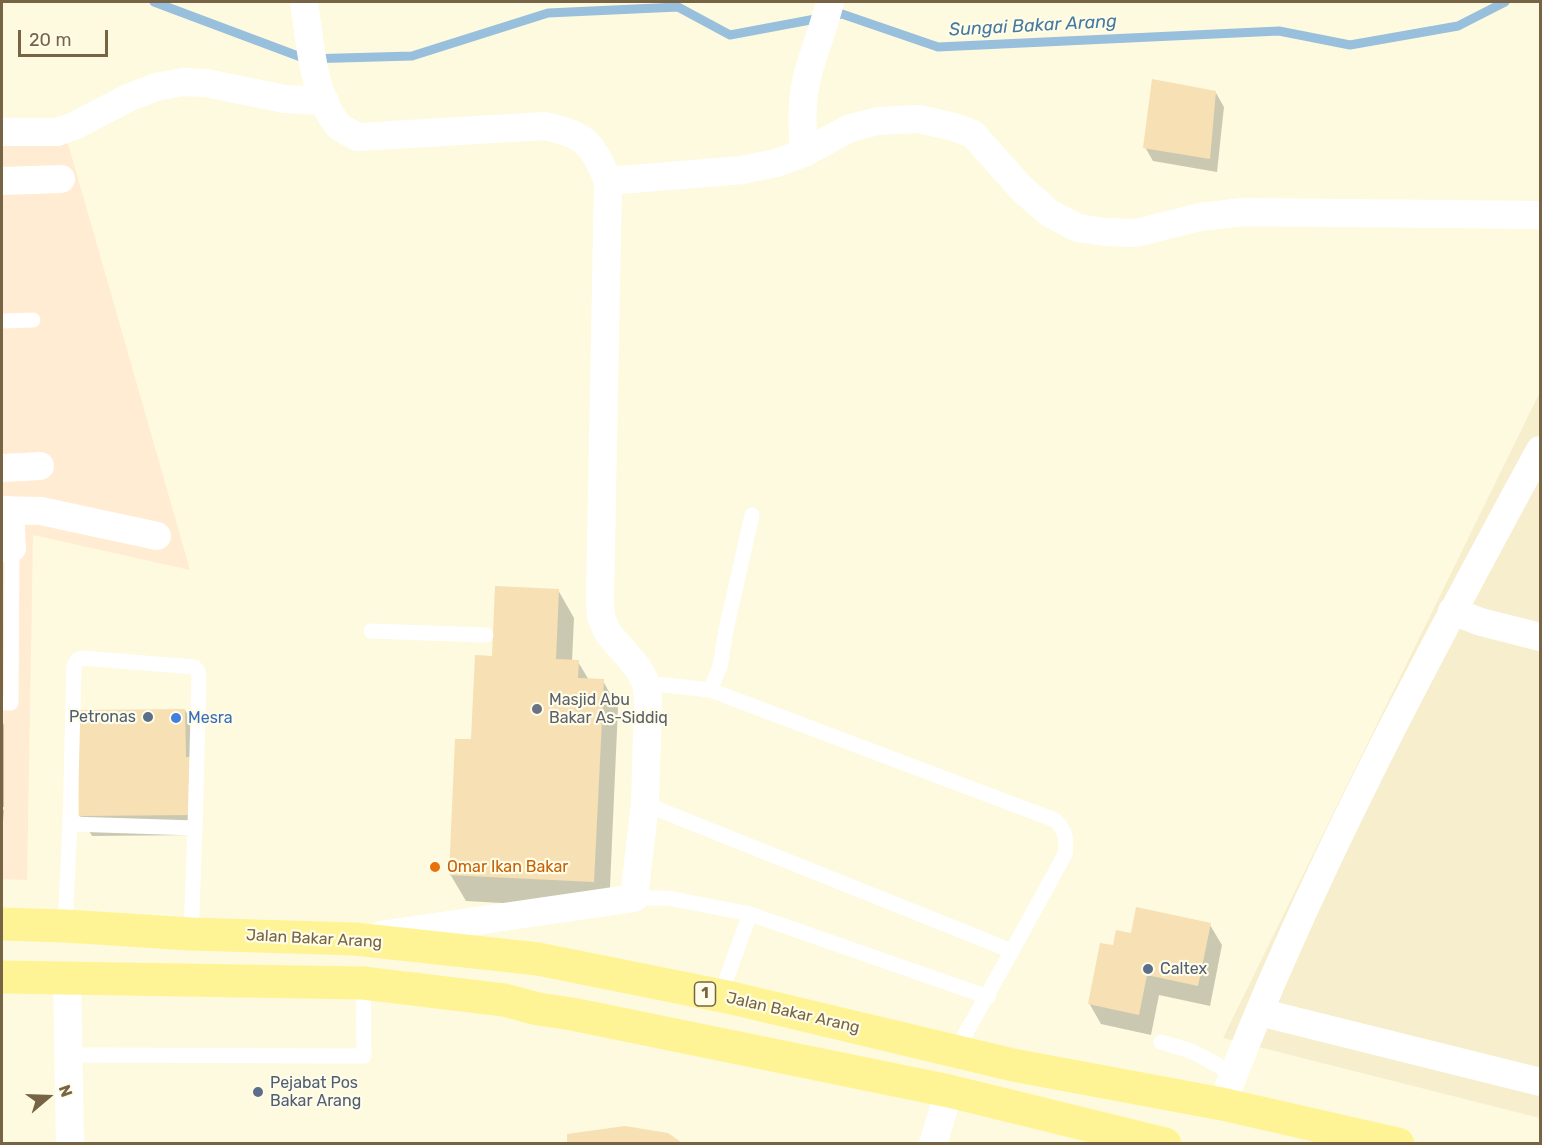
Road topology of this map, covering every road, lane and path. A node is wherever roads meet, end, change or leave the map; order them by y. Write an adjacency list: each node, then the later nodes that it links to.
1 (304, 2): 3 (street)
2 (827, 13): 5 (street)
3 (321, 90): 4 (street); 8 (street)
4 (2, 132)
5 (804, 153): 8 (street); 9 (street)
6 (61, 179): 7 (street)
7 (2, 181)
8 (608, 181): 23 (street)
9 (1540, 215)
10 (33, 320): 11 (lane)
11 (2, 321)
12 (1540, 450): 19 (street)
13 (39, 466): 14 (street)
14 (2, 468)
15 (6, 510): 17 (street); 18 (street)
16 (752, 515): 24 (lane)
17 (158, 536)
18 (7, 548): 25 (lane)
19 (1452, 610): 22 (street); 41 (street)
20 (371, 631): 21 (lane)
21 (486, 635)
22 (1540, 637)
23 (646, 683): 24 (lane); 26 (street)
24 (710, 690): 35 (lane)
25 (2, 703)
26 (645, 804): 29 (street); 35 (lane)
27 (70, 824): 28 (lane); 28 (lane); 32 (lane)
28 (195, 828): 33 (lane)
29 (634, 898): 30 (lane); 34 (street)
30 (750, 914): 39 (lane); 40 (lane)
31 (2, 924): 32 (main road, Jalan Bakar Arang / 1)
32 (65, 926): 33 (main road, Jalan Bakar Arang / 1)
33 (191, 934): 34 (main road, Jalan Bakar Arang / 1)
34 (354, 939): 39 (main road, Jalan Bakar Arang / 1)
35 (1012, 951): 40 (lane)
36 (2, 976): 37 (main road)
37 (67, 977): 38 (main road); 44 (street)
38 (363, 983): 44 (lane); 47 (main road)
39 (720, 996): 43 (main road, Jalan Bakar Arang / 1)
40 (988, 997): 43 (lane)
41 (1259, 1012): 45 (street); 46 (street)
42 (1161, 1042): 45 (lane)
43 (955, 1052): 48 (main road, Jalan Bakar Arang / 1)
44 (68, 1054): 49 (street)
45 (1233, 1073): 48 (street)
46 (1540, 1082)
47 (949, 1091): 50 (street); 51 (main road)
48 (1222, 1104): 52 (main road, Jalan Bakar Arang / 1)
49 (70, 1143)
50 (933, 1143)
51 (1165, 1143)
52 (1398, 1143)

